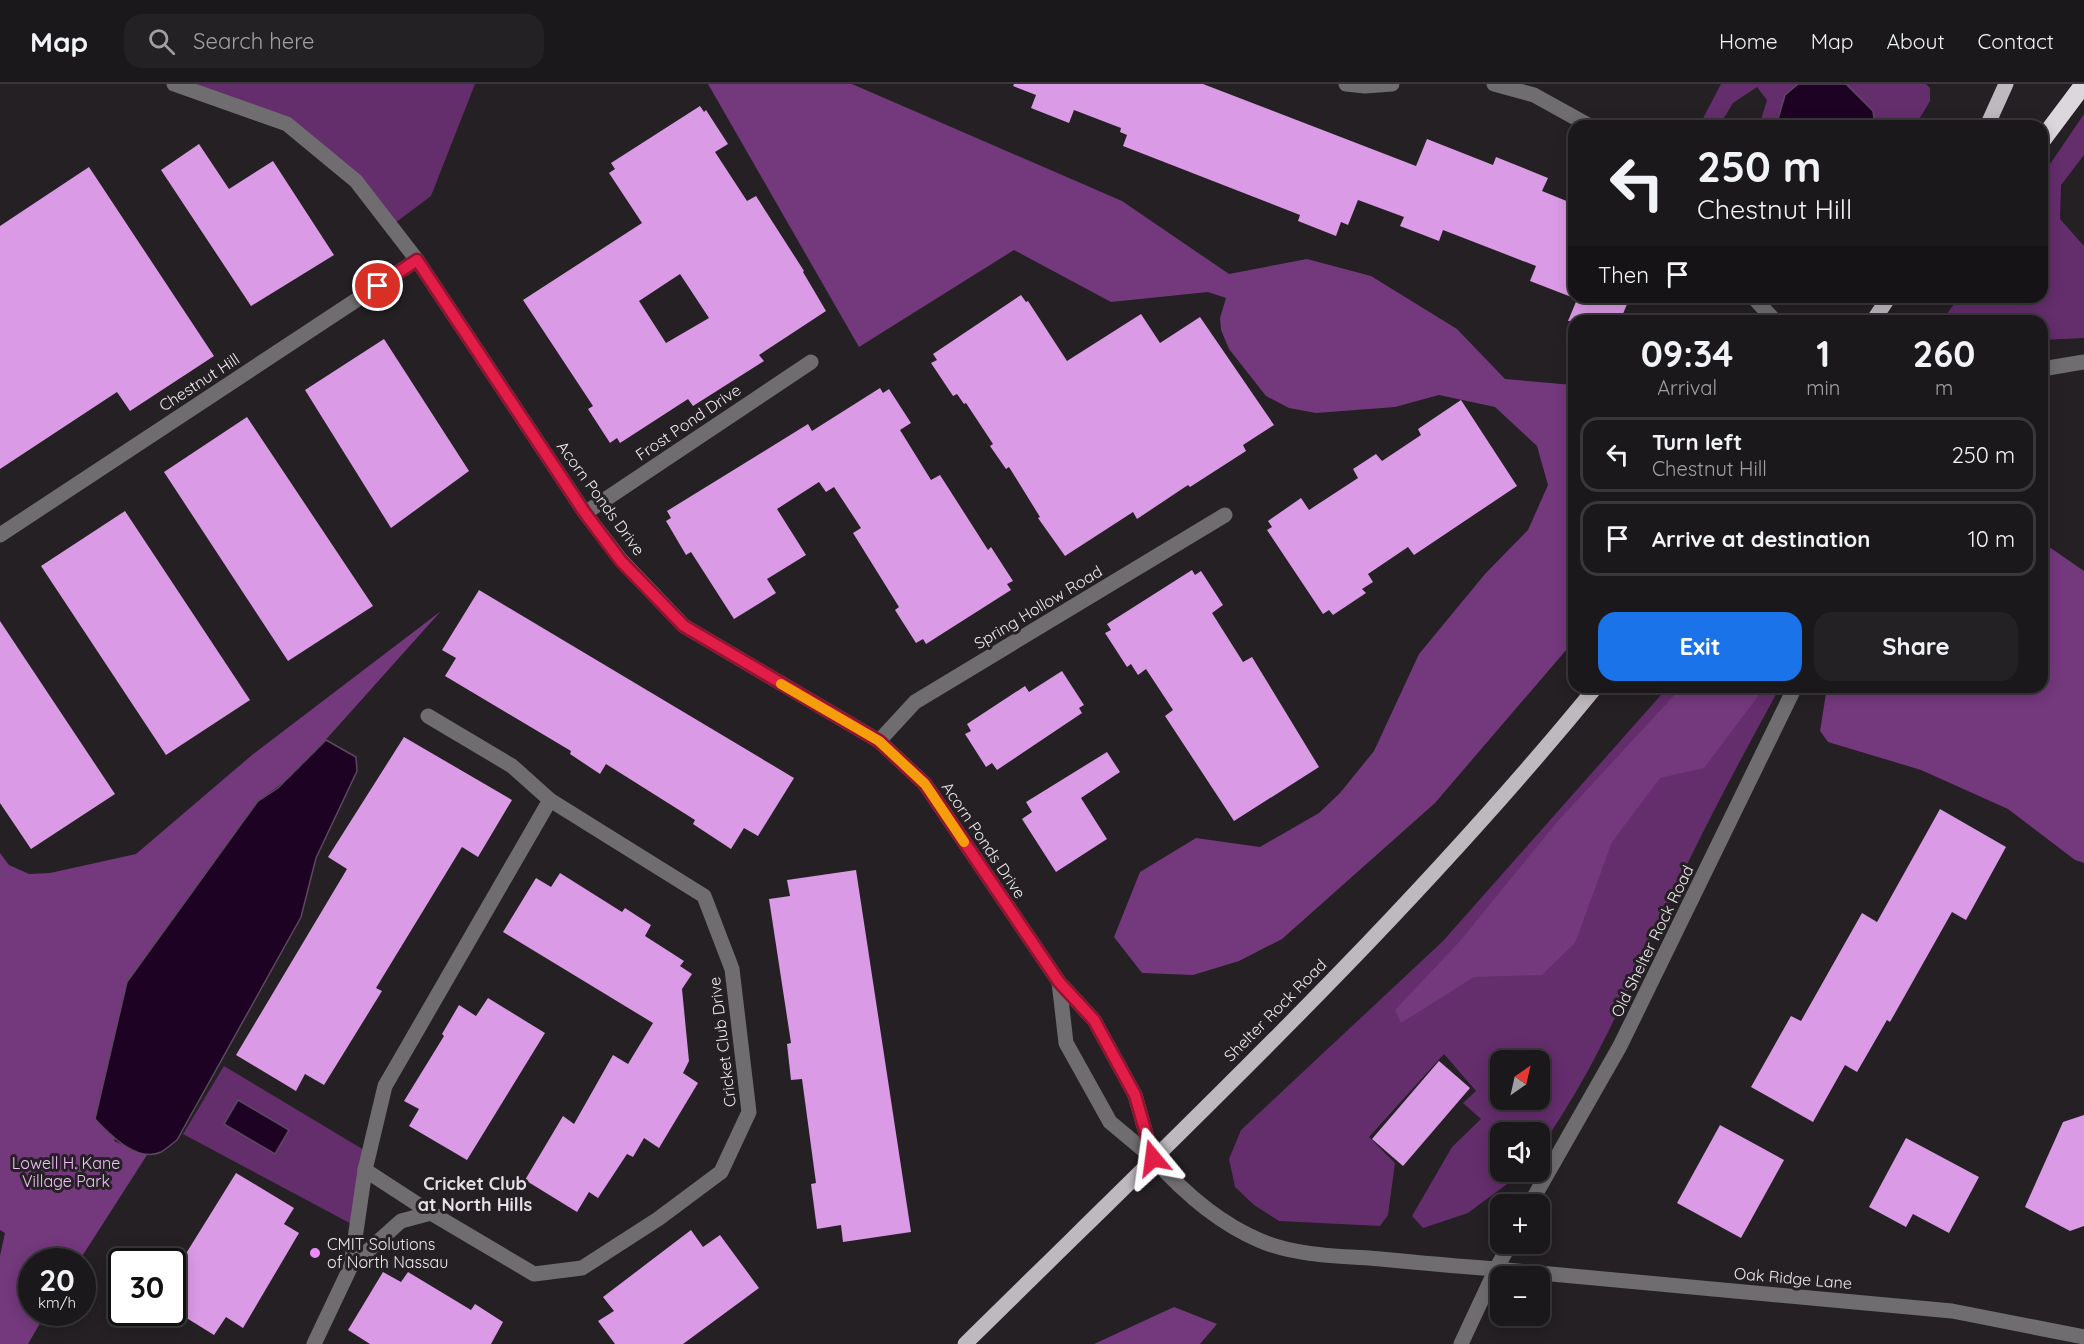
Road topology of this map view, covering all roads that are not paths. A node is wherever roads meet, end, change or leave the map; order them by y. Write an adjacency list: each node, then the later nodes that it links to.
1 (174, 84): 10 (street, Acorn Ponds Drive)
2 (1346, 84): 3 (street)
3 (1392, 84)
4 (1494, 84): 7 (street)
5 (2006, 84): 8 (main road)
6 (2084, 84): 9 (highway)
7 (1579, 120)
8 (1990, 120)
9 (2048, 132)
10 (417, 260): 16 (street, Acorn Ponds Drive); 18 (street, Chestnut Hill)
11 (1758, 303): 12 (street)
12 (1770, 315)
13 (811, 362): 16 (street, Frost Pond Drive)
14 (2084, 362): 15 (street)
15 (2048, 368)
16 (585, 513): 22 (street, Acorn Ponds Drive)
17 (1225, 515): 22 (street, Spring Hollow Road)
18 (0, 535)
19 (1591, 693): 25 (main road, Shelter Rock Road)
20 (1792, 693): 27 (street, Old Shelter Rock Road)
21 (428, 716): 23 (street, Cricket Club Drive)
22 (879, 741): 24 (street, Acorn Ponds Drive)
23 (550, 800): 26 (street); 28 (street, Cricket Club Drive)
24 (1059, 982): 25 (street, Acorn Ponds Drive); 25 (street, Acorn Ponds Drive)
25 (1153, 1158): 30 (street); 35 (main road, Shelter Rock Road)
26 (365, 1170): 28 (street, Cricket Club Drive); 29 (street)
27 (1536, 1194)
28 (431, 1213): 29 (street)
29 (351, 1266): 34 (street)
30 (1490, 1268)
31 (1550, 1274): 33 (street, Oak Ridge Lane)
32 (1490, 1282): 36 (street)
33 (2084, 1337)
34 (314, 1344)
35 (965, 1344)
36 (1461, 1344)

